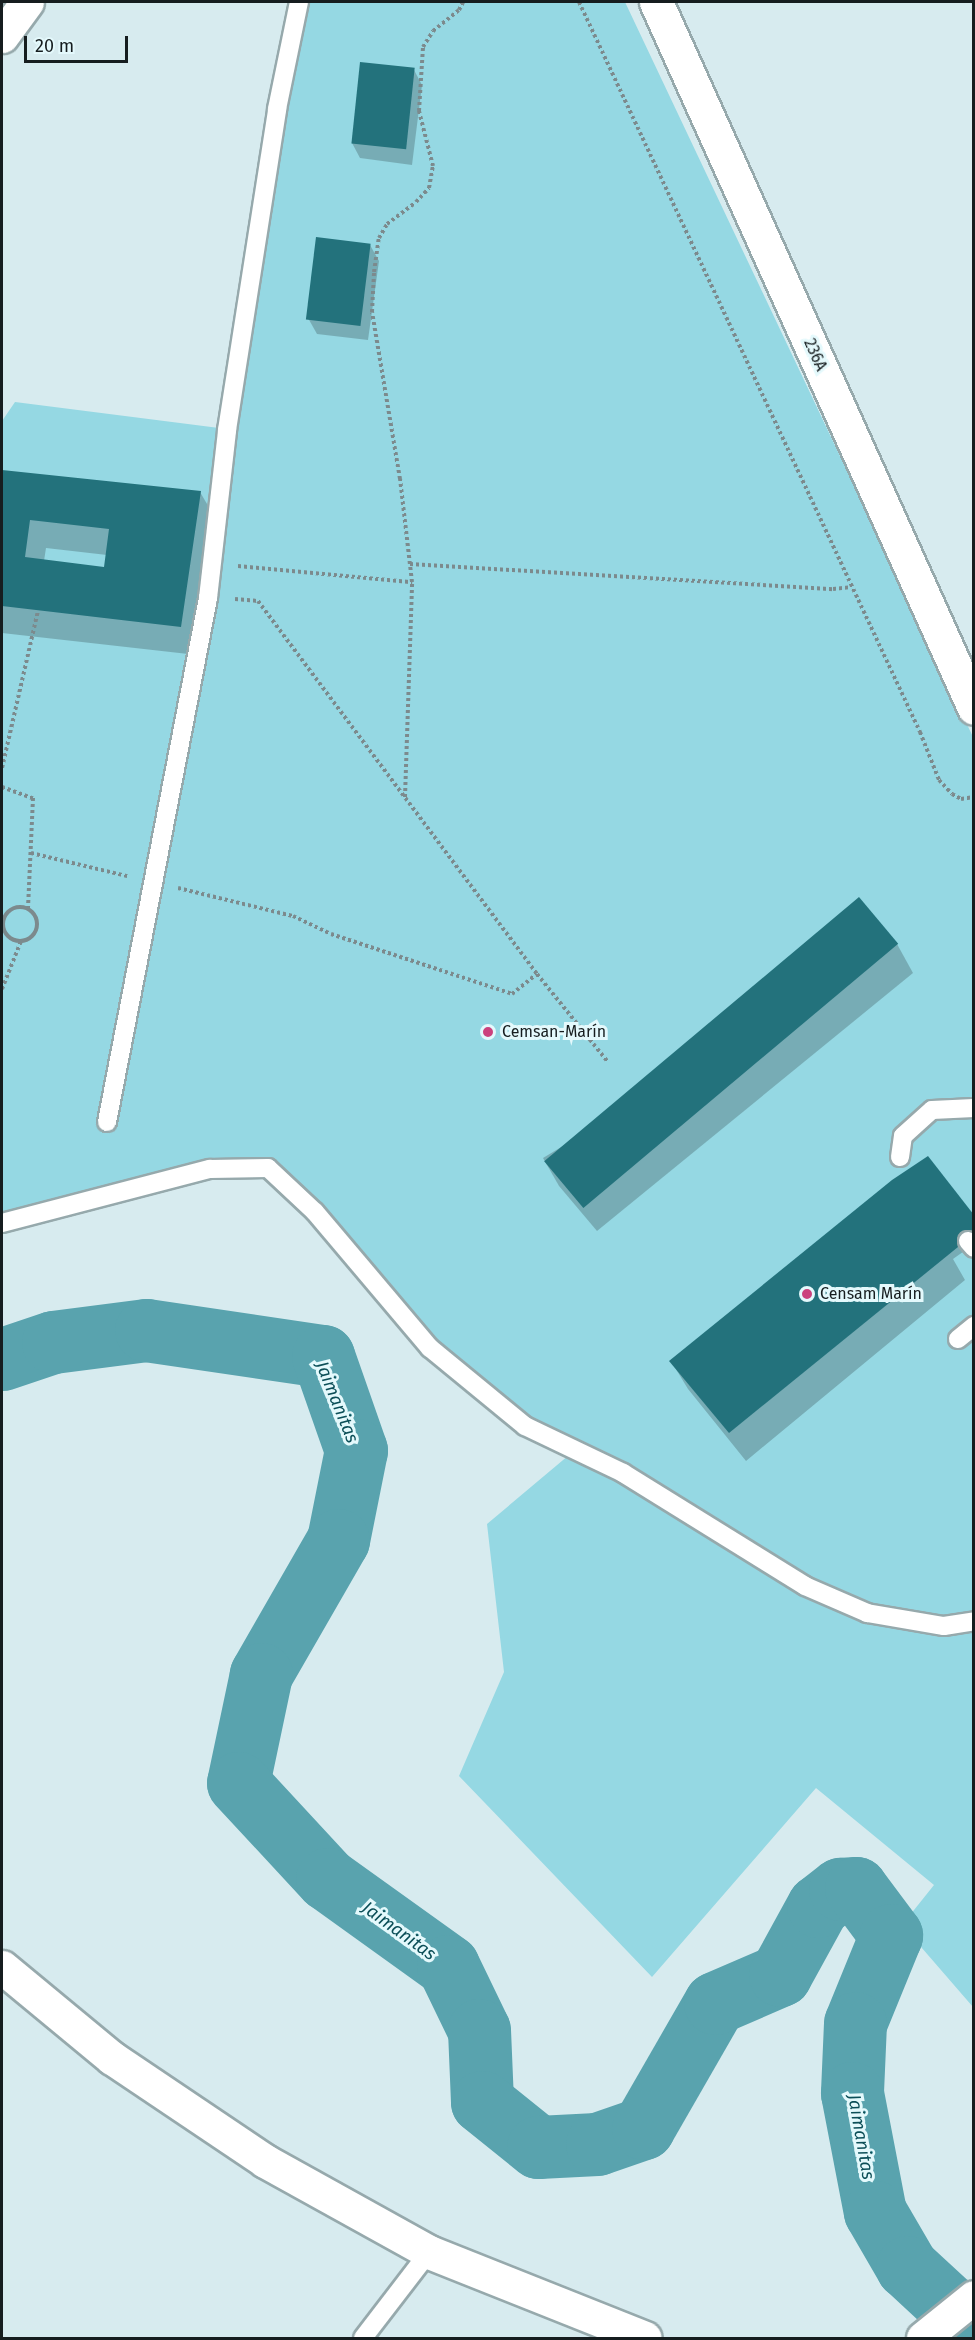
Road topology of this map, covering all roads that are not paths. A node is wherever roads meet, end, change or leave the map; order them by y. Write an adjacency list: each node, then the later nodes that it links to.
1 (27, 2): 4 (street)
2 (299, 2): 7 (lane)
3 (656, 2): 5 (street, 236A)
4 (2, 36)
5 (974, 708)
6 (974, 1108): 8 (lane)
7 (107, 1122)
8 (900, 1157)
9 (2, 1223): 12 (lane)
10 (974, 1326): 11 (lane)
11 (958, 1339)
12 (974, 1621)
13 (2, 1967): 14 (street)
14 (429, 2253): 16 (lane); 17 (street)
15 (974, 2297): 18 (street)
16 (363, 2338)
17 (645, 2338)
18 (924, 2338)

